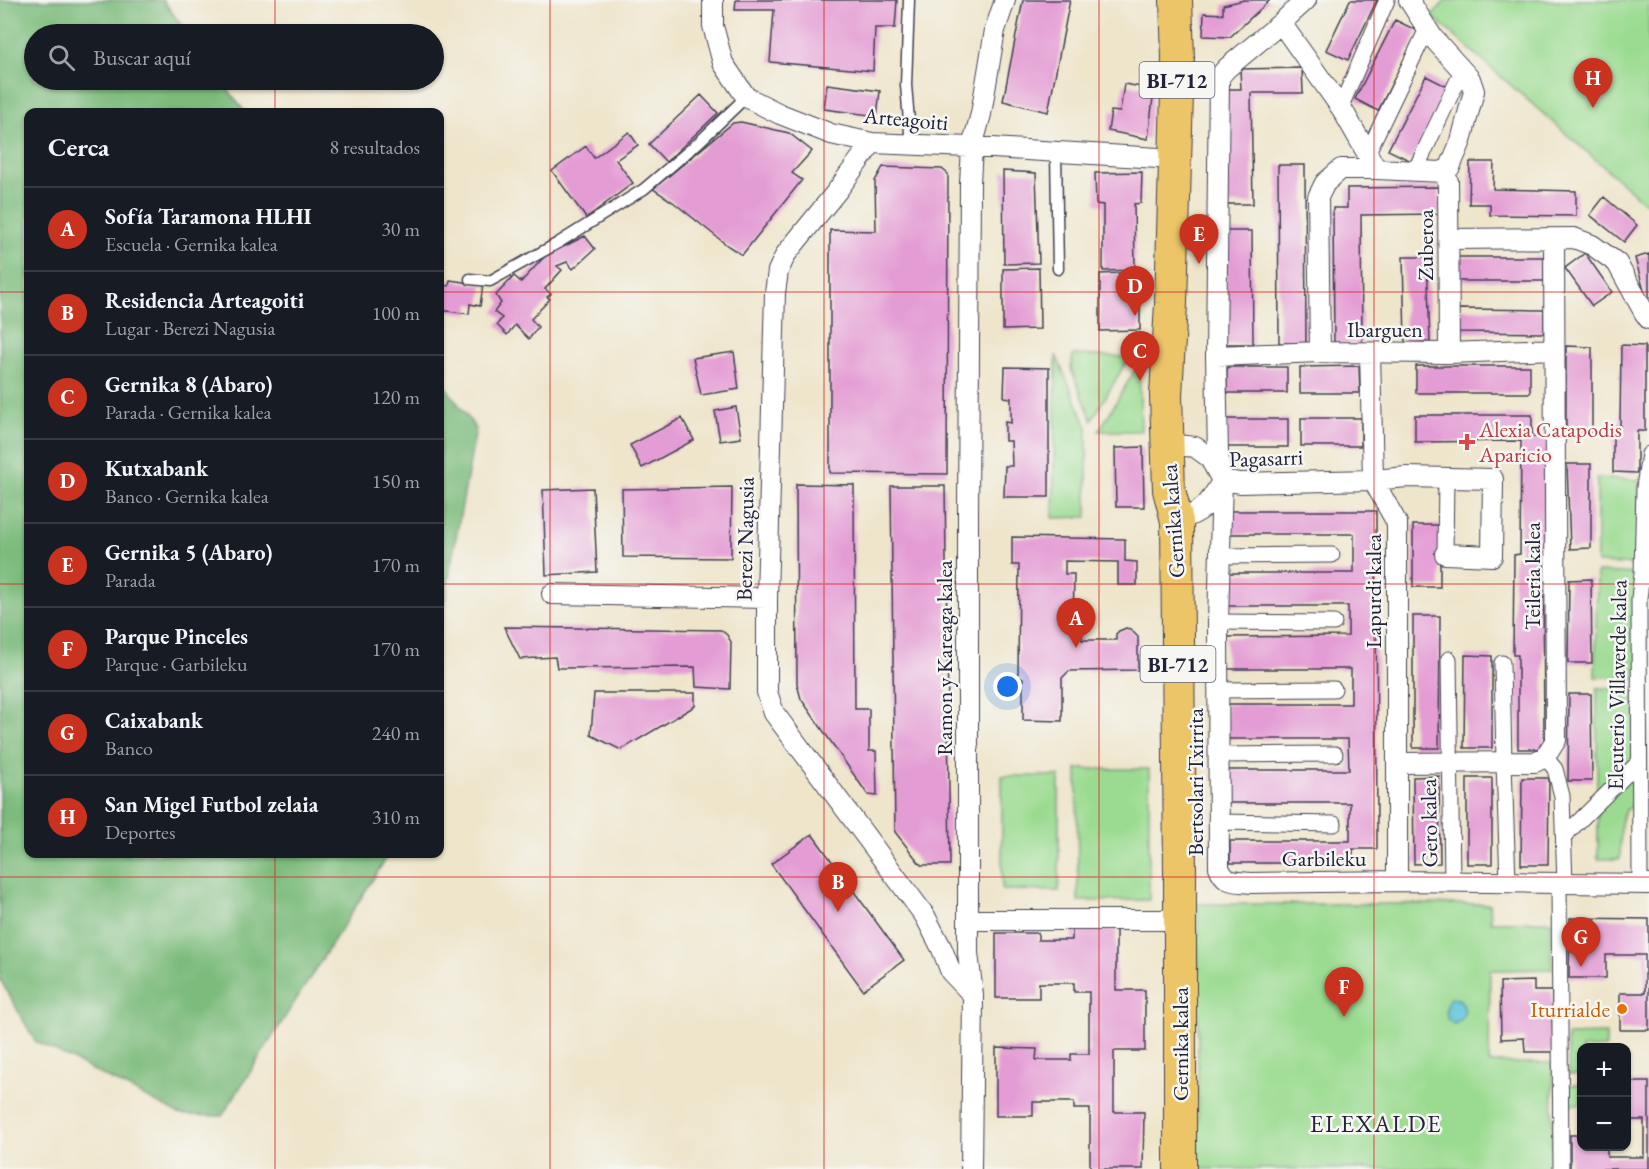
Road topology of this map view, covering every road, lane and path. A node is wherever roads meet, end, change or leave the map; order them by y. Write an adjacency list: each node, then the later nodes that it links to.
1 (713, 0): 11 (street, Arteagoiti)
2 (909, 0): 14 (lane)
3 (1005, 0): 15 (street, Ramon y Kareaga kalea)
4 (1176, 0): 17 (main road, BI-712)
5 (1387, 0): 12 (street)
6 (1409, 0): 9 (street)
7 (1302, 1): 8 (street)
8 (1281, 23): 12 (street); 30 (street, Bertsolari Txirrita)
9 (1427, 29): 10 (street); 18 (street)
10 (1462, 71): 19 (street); 20 (street)
11 (746, 97): 13 (street, Arteagoiti); 24 (lane)
12 (1341, 106): 18 (street)
13 (872, 143): 14 (street, Arteagoiti); 41 (street, Berezi Nagusia)
14 (910, 145): 15 (street, Arteagoiti)
15 (972, 147): 16 (street, Arteagoiti); 67 (street, Ramon y Kareaga kalea)
16 (1056, 153): 17 (street, Arteagoiti); 23 (lane)
17 (1175, 159): 31 (main road, Gernika kalea / BI-712)
18 (1372, 160): 19 (street); 27 (street)
19 (1412, 171): 20 (street)
20 (1442, 172): 21 (street, Zuberoa)
21 (1449, 239): 22 (street); 29 (street, Zuberoa)
22 (1554, 239): 25 (street); 26 (street, Teileria kalea)
23 (1058, 269)
24 (470, 279)
25 (1649, 319)
26 (1554, 349): 29 (street, Ibarguen); 51 (street, Teileria kalea)
27 (1320, 352): 28 (street, Ibarguen); 30 (street, Ibarguen)
28 (1370, 353): 29 (street, Ibarguen); 35 (street, Lapurdi kalea)
29 (1449, 353)
30 (1216, 356): 34 (street, Bertsolari Txirrita)
31 (1167, 444): 34 (street); 36 (main road, Gernika kalea / BI-712)
32 (1649, 454): 48 (street, Eleuterio Villaverde kalea)
33 (1446, 478): 35 (street, Pagasarri); 37 (street); 37 (street, Pagasarri)
34 (1222, 480): 35 (street, Pagasarri); 36 (street, Pagasarri); 39 (street, Bertsolari Txirrita)
35 (1373, 480): 53 (street, Lapurdi kalea)
36 (1178, 521): 66 (main road, Gernika kalea / BI-712)
37 (1444, 554)
38 (1332, 555): 39 (street)
39 (1220, 556): 42 (street, Bertsolari Txirrita)
40 (552, 594): 41 (street)
41 (767, 598): 65 (street, Berezi Nagusia)
42 (1218, 622): 43 (street); 47 (street, Bertsolari Txirrita)
43 (1334, 623)
44 (1449, 659): 54 (street)
45 (1502, 663): 55 (street)
46 (1334, 689): 47 (street)
47 (1218, 690): 49 (street, Bertsolari Txirrita)
48 (1644, 742): 52 (street, Eleuterio Villaverde kalea)
49 (1218, 754): 50 (street); 56 (street, Bertsolari Txirrita)
50 (1335, 754)
51 (1545, 757): 55 (street); 58 (street)
52 (1639, 762): 58 (street); 64 (street, Eleuterio Villaverde kalea)
53 (1396, 763): 54 (street); 60 (street, Lapurdi kalea)
54 (1451, 763): 55 (street); 61 (street, Gero kalea)
55 (1504, 763): 62 (street)
56 (1219, 822): 57 (street); 59 (street, Bertsolari Txirrita)
57 (1334, 824)
58 (1563, 836): 63 (street)
59 (1219, 867): 60 (street, Garbileku)
60 (1397, 881): 61 (street, Eleuterio Villaverde kalea)
61 (1452, 882): 62 (street, Eleuterio Villaverde kalea)
62 (1508, 883): 63 (street, Eleuterio Villaverde kalea)
63 (1562, 884): 64 (street, Eleuterio Villaverde kalea); 73 (street)
64 (1644, 884)
65 (925, 916): 67 (street); 68 (street, Berezi Nagusia)
66 (1180, 918): 67 (street); 72 (main road, Gernika kalea / BI-712)
67 (968, 920): 69 (street, Ramon y Kareaga kalea)
68 (942, 949): 69 (street); 70 (street, Berezi Nagusia)
69 (968, 953): 70 (street, Ramon y Kareaga kalea)
70 (973, 995): 71 (street, Ramon y Kareaga kalea)
71 (971, 1169)
72 (1180, 1169)
73 (1561, 1169)

